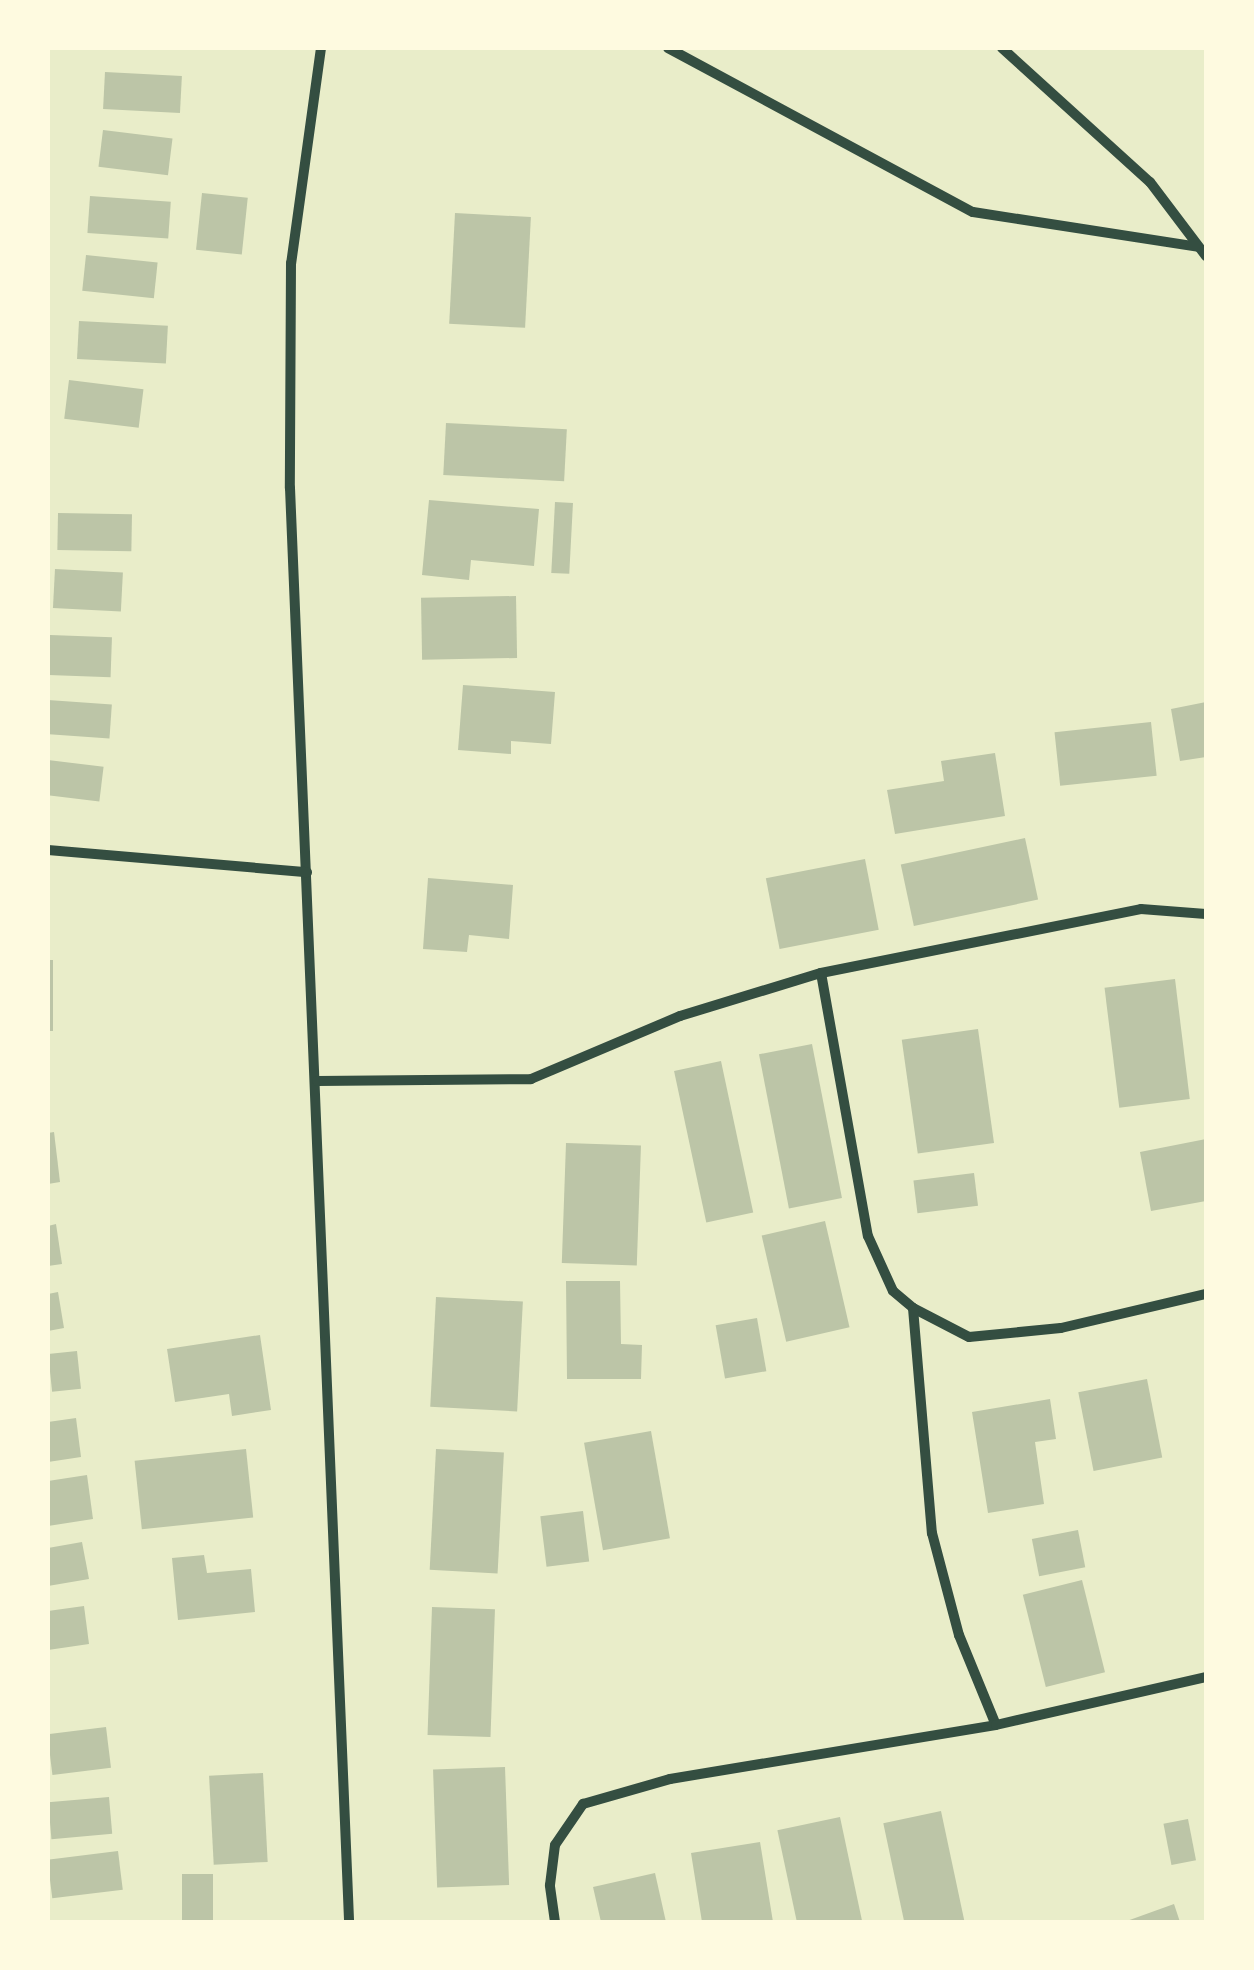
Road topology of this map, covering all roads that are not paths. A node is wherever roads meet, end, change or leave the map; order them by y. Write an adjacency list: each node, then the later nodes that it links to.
1 (322, 48): 6 (street)
2 (668, 48): 4 (street)
3 (1002, 48): 4 (street)
4 (1202, 252)
5 (48, 850): 6 (street)
6 (307, 872): 9 (street)
7 (1206, 914): 8 (street)
8 (821, 973): 9 (street); 11 (street)
9 (317, 1081): 14 (street)
10 (1206, 1294): 11 (street)
11 (913, 1308): 13 (street)
12 (1206, 1676): 13 (street)
13 (996, 1724): 15 (street)
14 (349, 1922)
15 (555, 1922)

